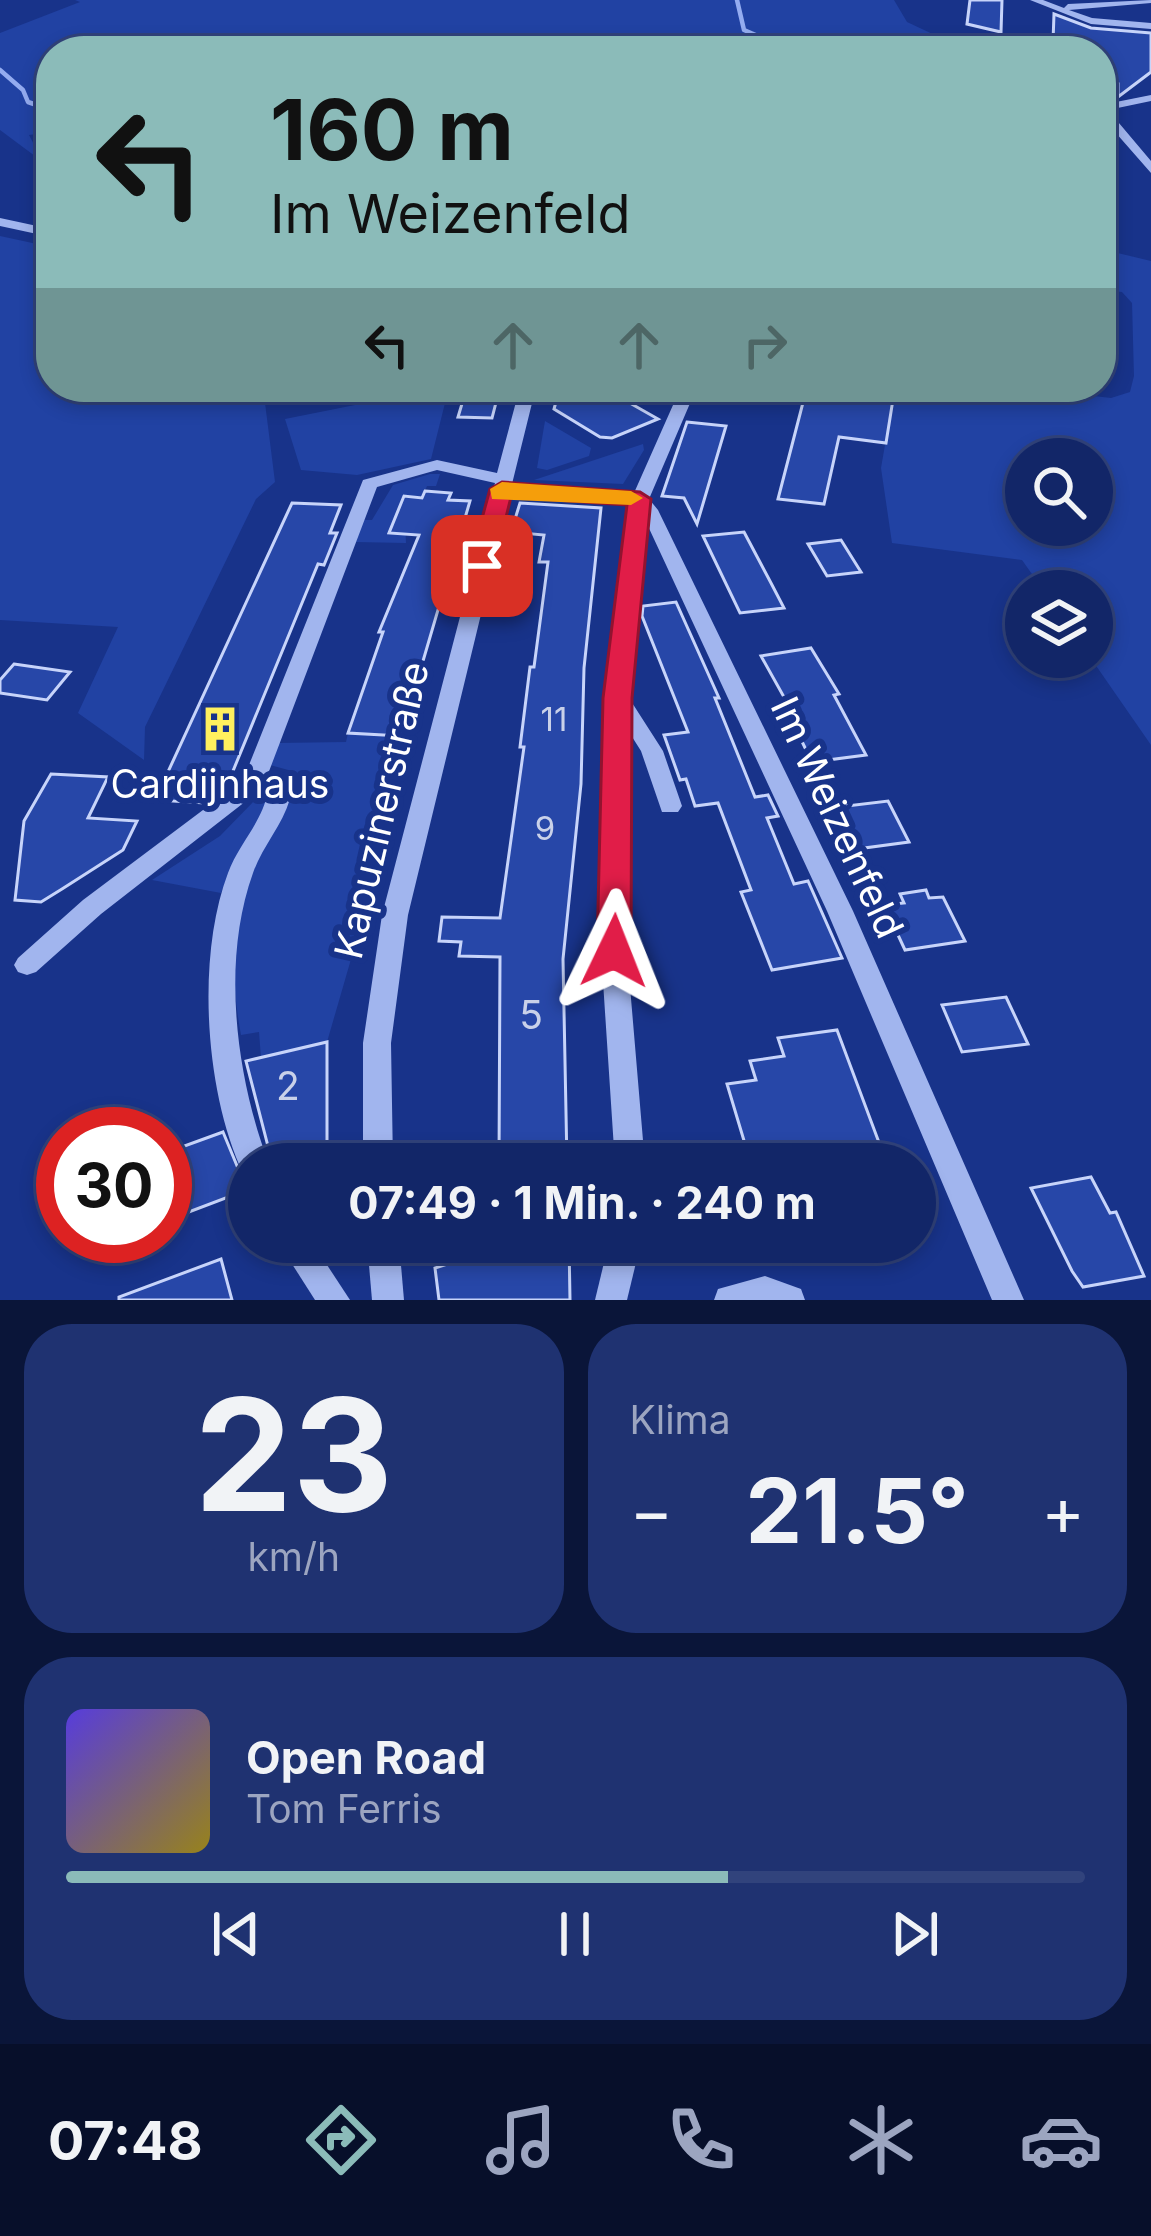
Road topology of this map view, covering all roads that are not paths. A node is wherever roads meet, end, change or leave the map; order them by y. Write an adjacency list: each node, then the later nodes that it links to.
1 (1035, 0): 3 (street)
2 (1151, 1): 3 (street)
3 (1058, 8): 4 (street)
4 (1151, 26)
5 (1151, 98): 6 (street)
6 (1116, 105)
7 (1116, 126): 8 (street)
8 (1151, 169)
9 (0, 222): 10 (street)
10 (36, 234)
11 (524, 402): 13 (street, Kapuzinerstraße)
12 (682, 402): 14 (street)
13 (503, 484): 14 (street); 16 (street); 20 (street, Kapuzinerstraße)
14 (640, 499): 15 (street); 30 (street, Im Weizenfeld)
15 (617, 698): 17 (street); 21 (street)
16 (253, 784): 18 (street); 19 (street)
17 (670, 806)
18 (26, 965)
19 (248, 1143)
20 (378, 1143)
21 (629, 1143)
22 (308, 1263): 25 (street)
23 (385, 1263): 26 (street)
24 (620, 1263): 27 (street)
25 (334, 1300)
26 (388, 1300)
27 (611, 1300)
28 (730, 1300): 29 (street)
29 (789, 1300)
30 (1008, 1300)

